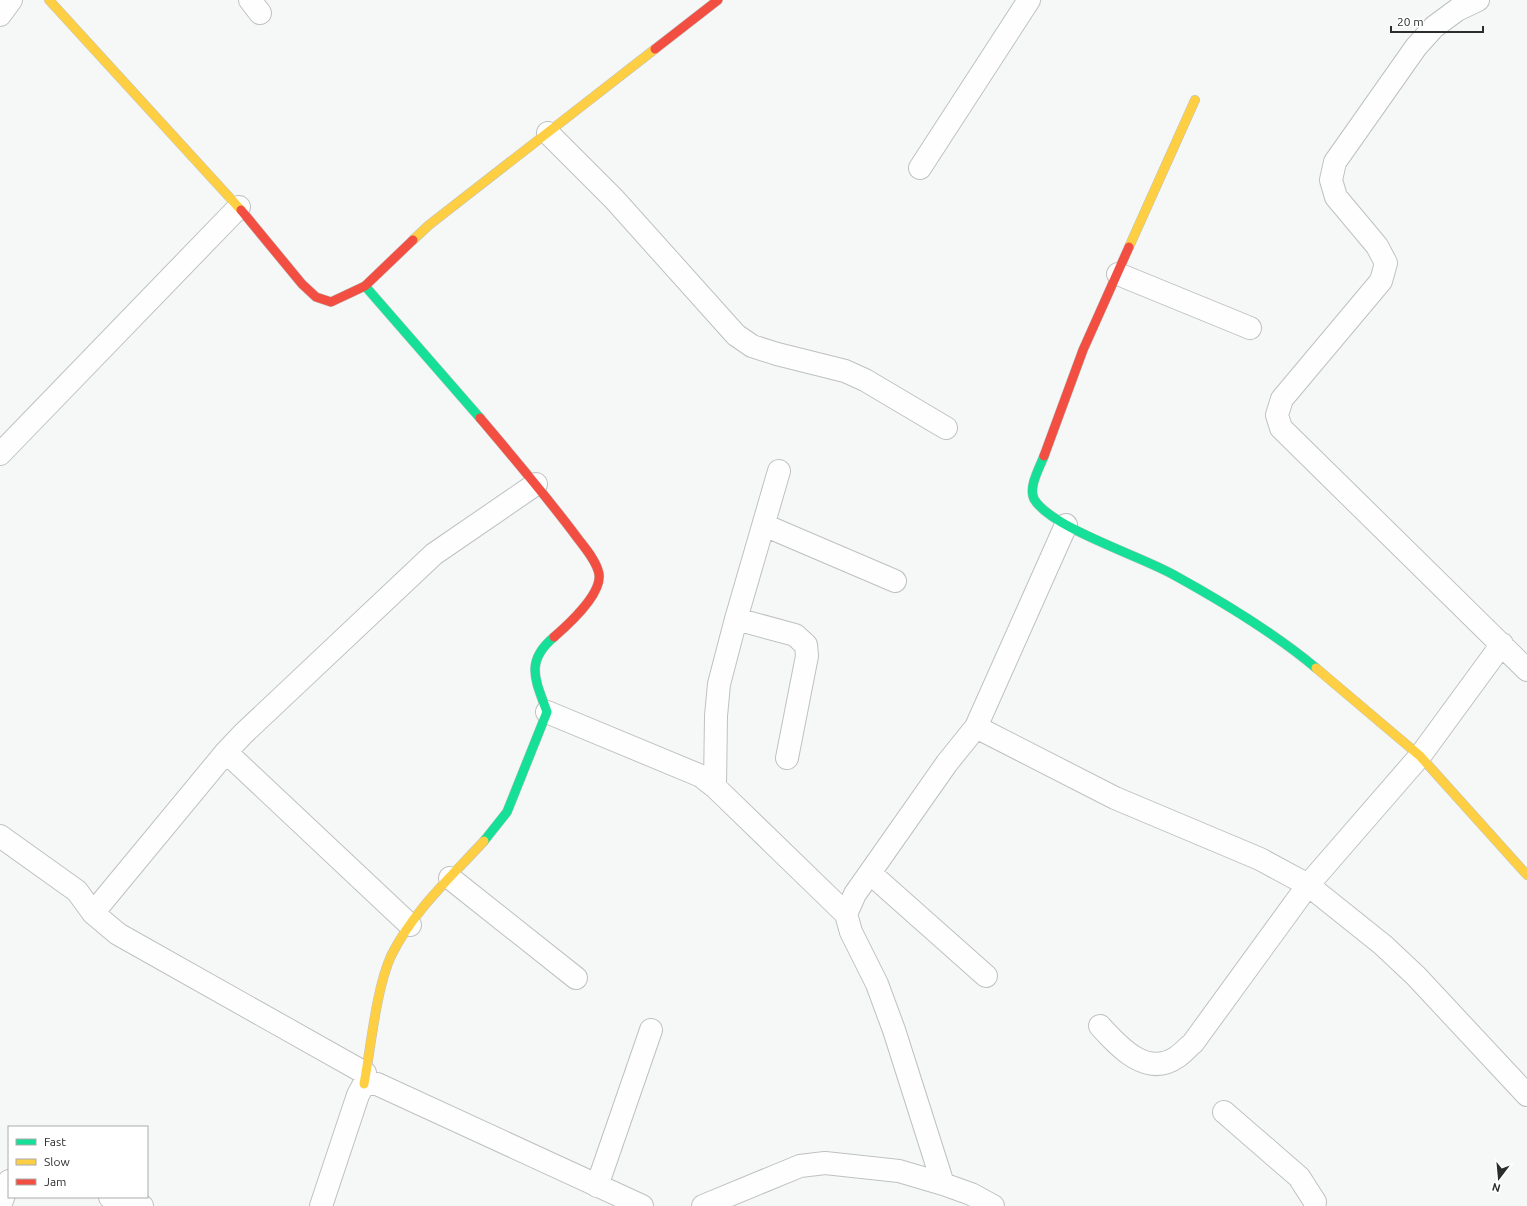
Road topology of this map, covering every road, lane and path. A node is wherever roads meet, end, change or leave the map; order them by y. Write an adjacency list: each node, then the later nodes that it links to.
1 (11, 0): 6 (street)
2 (49, 0): 10 (street)
3 (718, 0): 8 (street)
4 (1029, 0): 9 (street)
5 (1478, 0): 22 (street)
6 (0, 15)
7 (1195, 100): 11 (street)
8 (548, 133): 12 (street); 14 (street)
9 (920, 168)
10 (239, 208): 12 (street); 15 (street)
11 (1118, 274): 13 (street); 19 (street)
12 (365, 286): 17 (street)
13 (1250, 328)
14 (946, 428)
15 (0, 454)
16 (779, 472): 18 (street)
17 (536, 484): 24 (street); 26 (street)
18 (764, 525): 20 (street); 21 (street)
19 (1066, 525): 25 (street); 27 (street)
20 (895, 581)
21 (736, 619): 28 (street); 29 (street)
22 (1502, 644): 23 (street); 27 (street)
23 (1527, 670)
24 (547, 712): 29 (street); 33 (street)
25 (976, 728): 31 (street); 34 (street)
26 (226, 752): 35 (street); 37 (street)
27 (1420, 756): 32 (street); 34 (street)
28 (787, 758)
29 (715, 787): 36 (street)
30 (0, 836): 35 (street)
31 (870, 873): 36 (street); 38 (street)
32 (1527, 875)
33 (450, 878): 37 (street); 39 (street)
34 (1308, 884): 40 (street); 43 (street)
35 (93, 913): 42 (street)
36 (846, 914): 46 (street)
37 (410, 925): 42 (street)
38 (986, 976)
39 (576, 978)
40 (1100, 1026)
41 (651, 1030): 47 (street)
42 (365, 1078): 47 (street); 52 (street)
43 (1527, 1095)
44 (1224, 1112): 49 (street)
45 (8, 1184): 50 (street)
46 (943, 1184): 54 (street); 55 (street)
47 (596, 1186): 53 (street)
48 (114, 1198): 51 (street)
49 (1316, 1205)
50 (0, 1206)
51 (142, 1206)
52 (321, 1206)
53 (642, 1206)
54 (703, 1206)
55 (993, 1206)

